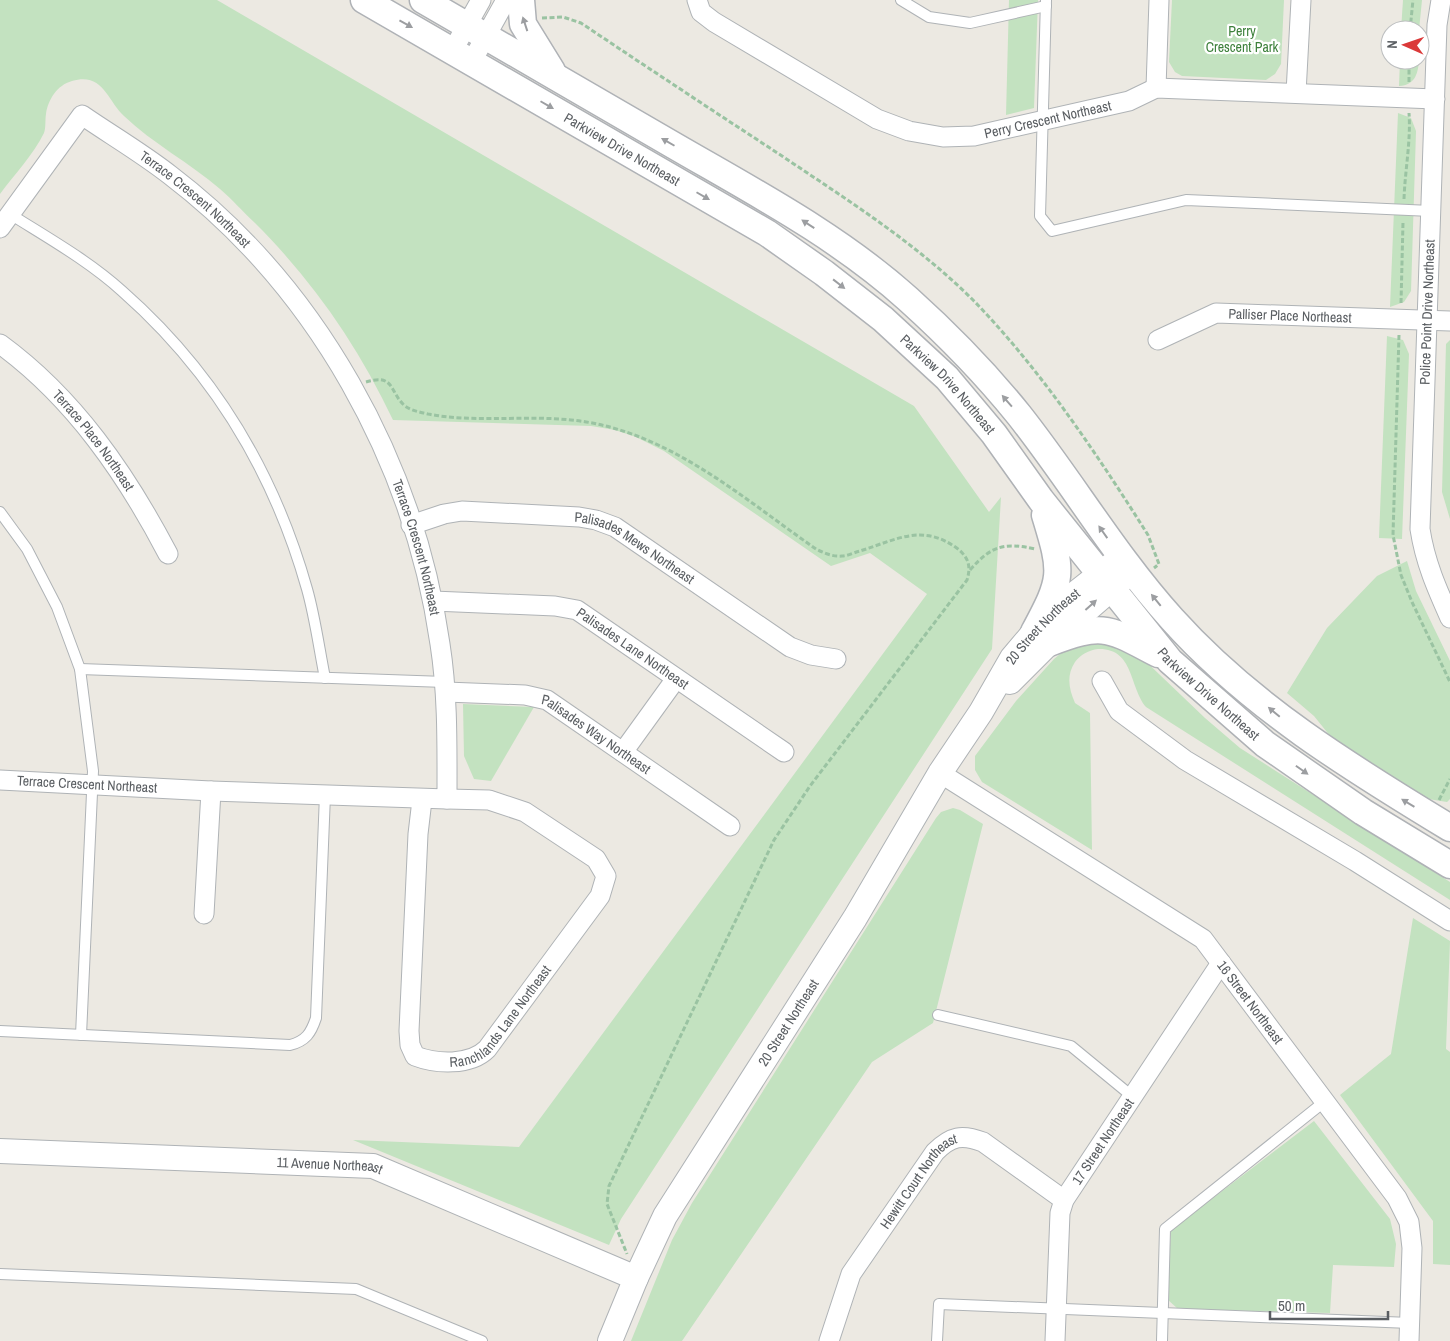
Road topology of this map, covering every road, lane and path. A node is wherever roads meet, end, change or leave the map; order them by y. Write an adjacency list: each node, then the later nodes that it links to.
1 (364, 0): 15 (main road, Parkview Drive Northeast, one-way to 15)
2 (423, 0): 14 (main road, Parkview Drive Northeast)
3 (481, 0): 14 (street)
4 (506, 0): 14 (street)
5 (521, 0): 17 (main road, one-way to 5)
6 (697, 0): 22 (street, Perry Crescent Northeast)
7 (901, 0): 12 (lane)
8 (1159, 0): 18 (street)
9 (1302, 0): 19 (street)
10 (1413, 0): 13 (path)
11 (1441, 0): 21 (street, Police Point Drive Northeast)
12 (1046, 3): 22 (lane)
13 (1411, 20)
14 (476, 30): 15 (street); 17 (main road, Parkview Drive Northeast)
15 (462, 55): 31 (main road, Parkview Drive Northeast, one-way to 31)
16 (1409, 70): 20 (path)
17 (555, 76): 36 (main road, Parkview Drive Northeast, one-way to 17)
18 (1156, 88): 19 (street, Perry Crescent Northeast); 22 (street, Perry Crescent Northeast)
19 (1296, 93): 20 (street, Perry Crescent Northeast)
20 (1408, 98): 21 (street, Perry Crescent Northeast); 23 (path)
21 (1435, 99): 24 (street, Police Point Drive Northeast)
22 (1043, 120): 23 (lane)
23 (1404, 210): 24 (lane); 26 (path)
24 (1430, 211): 27 (street, Police Point Drive Northeast)
25 (5, 221): 33 (street, Terrace Crescent Northeast); 45 (lane)
26 (1400, 319): 27 (street, Palliser Place Northeast); 29 (street, Palliser Place Northeast); 48 (path)
27 (1426, 320): 28 (street, Palliser Place Northeast); 40 (street, Police Point Drive Northeast)
28 (1450, 321)
29 (1158, 340)
30 (0, 344): 35 (street, Terrace Place Northeast)
31 (1040, 500): 38 (main road, Parkview Drive Northeast); 41 (main road)
32 (0, 512): 44 (lane)
33 (411, 525): 39 (street, Terrace Crescent Northeast); 42 (street, Palisades Mews Northeast)
34 (1044, 551): 37 (path)
35 (168, 554)
36 (1127, 564): 38 (street, 20 Street Northeast); 62 (main road, Parkview Drive Northeast, one-way to 36)
37 (970, 571)
38 (1105, 582): 41 (street, 20 Street Northeast); 43 (main road, Parkview Drive Northeast)
39 (433, 601): 46 (street, Palisades Lane Northeast); 49 (street, Terrace Crescent Northeast)
40 (1450, 618)
41 (1041, 638): 43 (main road); 52 (street, 20 Street Northeast)
42 (836, 659)
43 (1170, 661): 63 (main road, Parkview Drive Northeast, one-way to 63)
44 (80, 669): 45 (lane); 55 (lane)
45 (325, 678): 49 (lane)
46 (675, 680): 50 (street); 51 (street, Palisades Lane Northeast)
47 (1102, 682): 65 (street)
48 (1450, 682)
49 (445, 687): 50 (street, Palisades Way Northeast); 58 (street, Terrace Crescent Northeast)
50 (623, 752): 61 (street, Palisades Way Northeast)
51 (784, 752)
52 (940, 773): 66 (street, 16 Street Northeast); 75 (street, 20 Street Northeast)
53 (1450, 779): 60 (path)
54 (0, 780): 55 (street, Terrace Crescent Northeast)
55 (92, 785): 56 (street, Terrace Crescent Northeast); 69 (lane)
56 (211, 791): 57 (street, Terrace Crescent Northeast); 64 (street)
57 (325, 795): 59 (street, Terrace Crescent Northeast); 69 (lane)
58 (447, 799): 59 (street, Terrace Crescent Northeast); 59 (street, Ranchlands Lane Northeast)
59 (422, 800)
60 (1437, 803)
61 (730, 826)
62 (1450, 828)
63 (1447, 857)
64 (204, 914)
65 (1450, 921)
66 (1221, 963): 70 (street, 17 Street Northeast); 71 (street, 16 Street Northeast)
67 (938, 1015): 70 (lane)
68 (0, 1031): 69 (lane)
69 (81, 1035)
70 (1133, 1097): 73 (street, 17 Street Northeast)
71 (1324, 1102): 77 (lane); 78 (street, 16 Street Northeast)
72 (0, 1151): 75 (street, 11 Avenue Northeast)
73 (1064, 1200): 76 (street, 17 Street Northeast); 81 (street, Hewitt Court Northeast)
74 (0, 1274): 79 (lane)
75 (636, 1278): 80 (street, 20 Street Northeast)
76 (1056, 1309): 77 (lane); 82 (lane); 83 (street, 17 Street Northeast)
77 (1162, 1313): 78 (lane); 84 (lane)
78 (1409, 1332)
79 (482, 1341)
80 (610, 1341)
81 (830, 1341)
82 (937, 1341)
83 (1055, 1341)
84 (1162, 1341)

